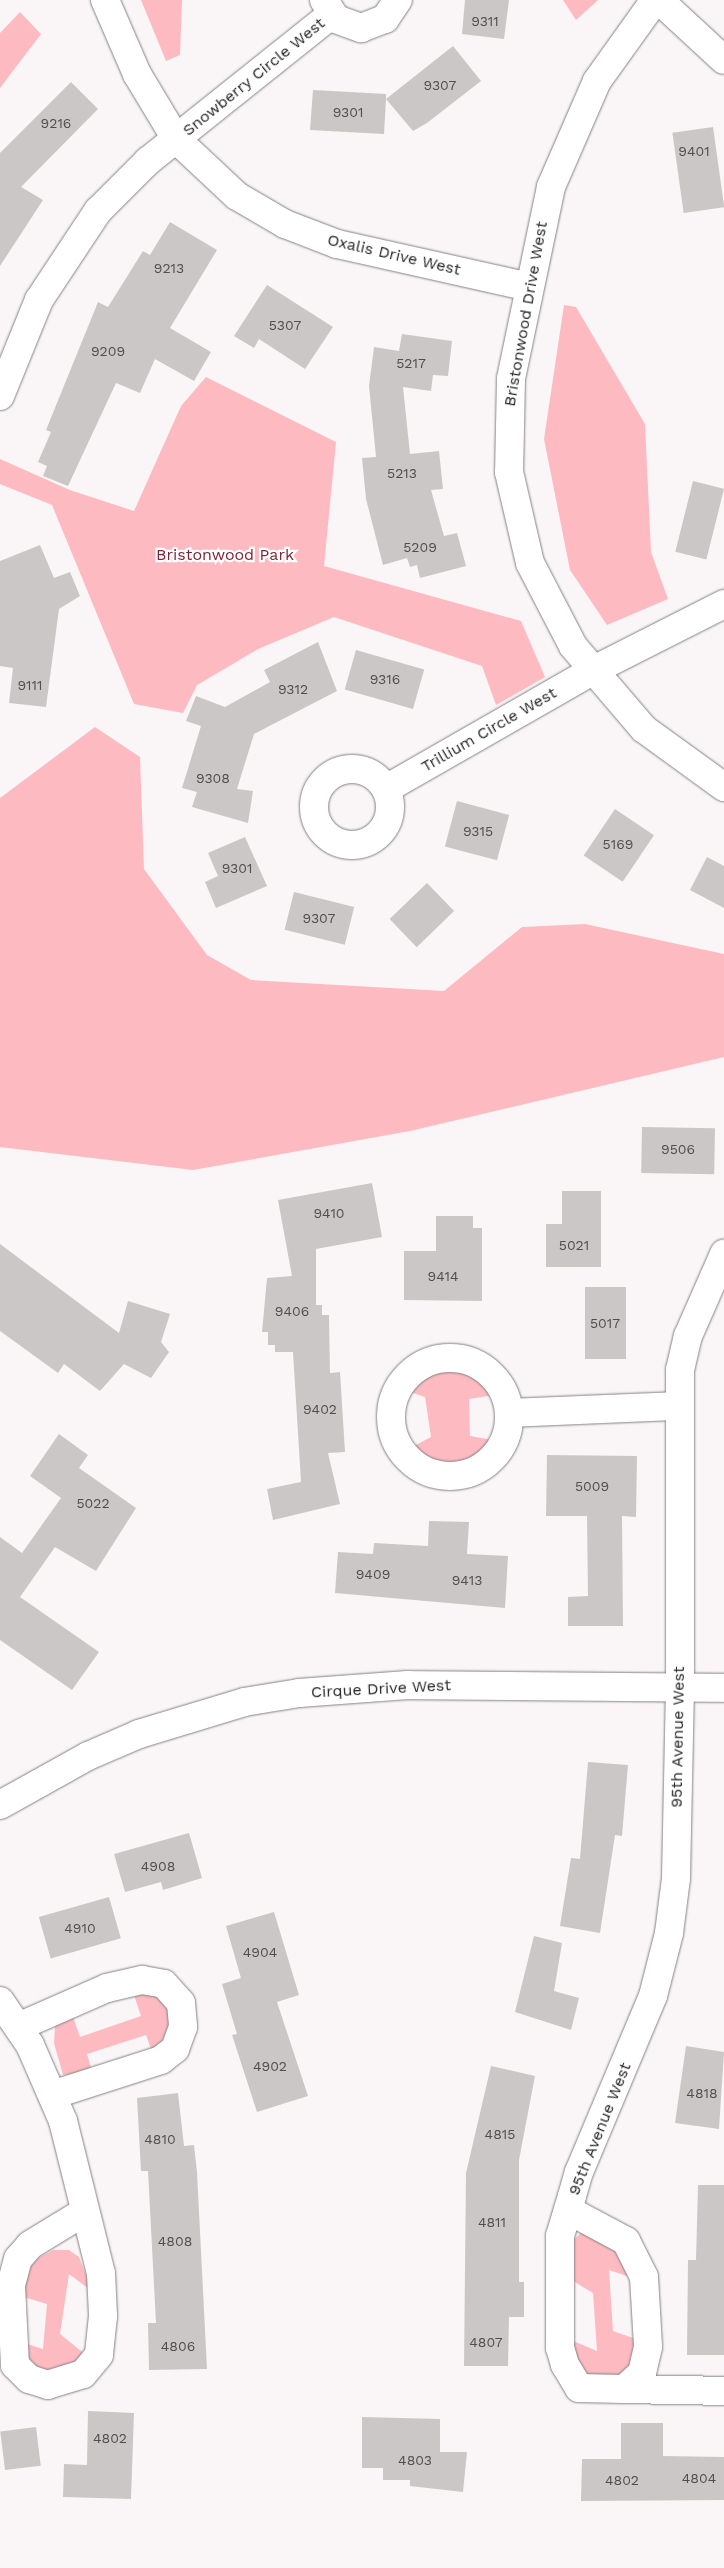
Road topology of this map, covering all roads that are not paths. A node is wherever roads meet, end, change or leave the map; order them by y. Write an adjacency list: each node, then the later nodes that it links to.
1 (105, 0): 7 (street, Oxalis Drive West)
2 (398, 0): 5 (street, Snowberry Circle West)
3 (654, 0): 8 (street, Bristonwood Drive West)
4 (659, 0): 6 (street)
5 (328, 7): 7 (street, Snowberry Circle West)
6 (724, 60)
7 (176, 139): 8 (street, Oxalis Drive West); 9 (street, Snowberry Circle West)
8 (529, 286): 11 (street, Bristonwood Drive West)
9 (0, 396)
10 (724, 604): 11 (street, Trillium Circle West)
11 (592, 671): 12 (street, Bristonwood Drive West); 13 (street, Trillium Circle West)
12 (724, 787)
13 (386, 789)
14 (724, 1254): 15 (street, 95th Avenue West)
15 (678, 1406): 16 (street); 17 (street, 95th Avenue West)
16 (510, 1413): 16 (street)
17 (680, 1688): 18 (street, Cirque Drive West); 19 (street, Cirque Drive West); 23 (street, 95th Avenue West)
18 (724, 1688)
19 (0, 1805)
20 (0, 2001): 21 (street)
21 (18, 2027): 22 (street); 22 (street)
22 (52, 2095): 24 (street)
23 (568, 2210): 25 (street, 95th Avenue West); 25 (street, 95th Avenue West)
24 (84, 2212): 24 (street)
25 (624, 2389): 26 (street)
26 (724, 2391)

